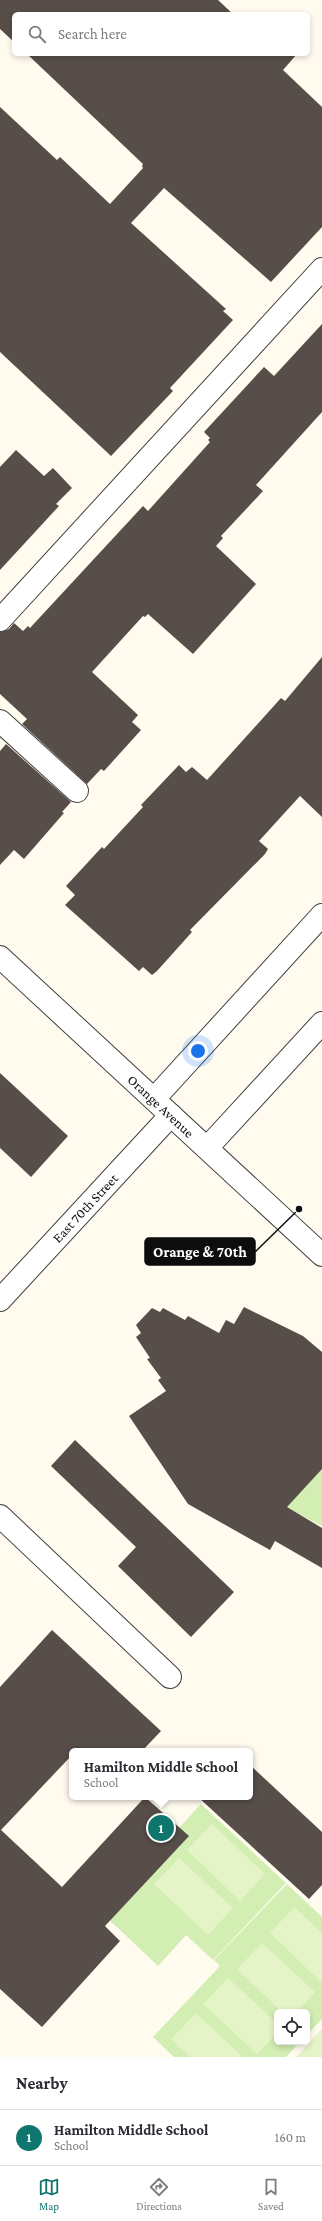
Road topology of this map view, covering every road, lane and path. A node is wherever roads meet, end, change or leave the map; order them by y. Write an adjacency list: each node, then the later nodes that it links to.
1 (322, 269): 2 (street)
2 (0, 620)
3 (0, 721): 4 (street)
4 (77, 791)
5 (322, 915): 8 (street)
6 (0, 957): 8 (street, Orange Avenue)
7 (322, 1023): 10 (street)
8 (154, 1099): 9 (street, Orange Avenue)
9 (171, 1115): 10 (street, Orange Avenue); 12 (street, East 70th Street)
10 (207, 1148): 11 (street, Orange Avenue)
11 (322, 1254)
12 (0, 1300)
13 (0, 1516): 14 (street)
14 (170, 1677)

